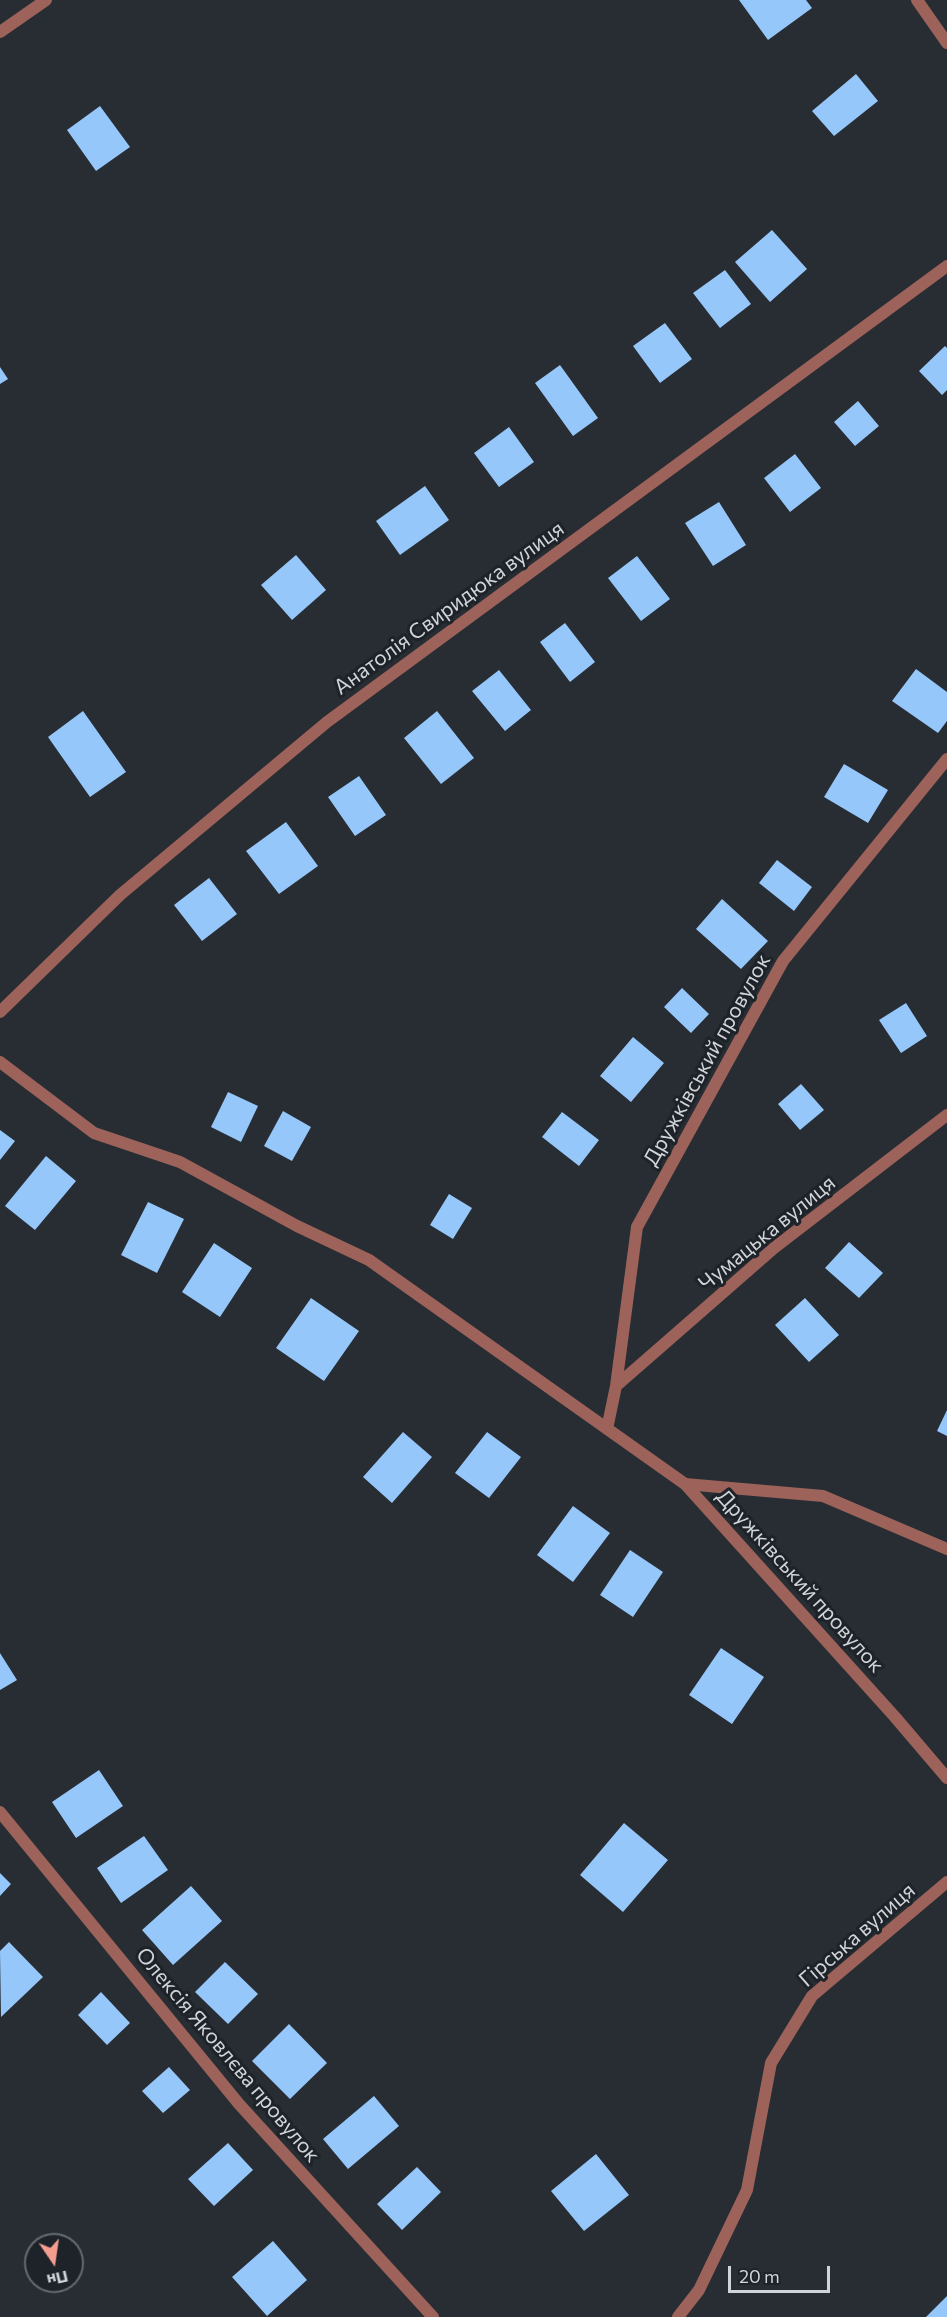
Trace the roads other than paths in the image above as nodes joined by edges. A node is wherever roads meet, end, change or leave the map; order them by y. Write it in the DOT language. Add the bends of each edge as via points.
graph roads {
  1 [pos="46,0"];
  2 [pos="917,0"];
  3 [pos="0,32"];
  4 [pos="947,43"];
  5 [pos="947,266"];
  6 [pos="947,759"];
  7 [pos="0,1012"];
  8 [pos="0,1062"];
  9 [pos="947,1115"];
  10 [pos="616,1386"];
  11 [pos="607,1429"];
  12 [pos="685,1484"];
  13 [pos="947,1549"];
  14 [pos="947,1778"];
  15 [pos="0,1812"];
  16 [pos="947,1882"];
  17 [pos="433,2317"];
  18 [pos="678,2317"];
  1 -- 3 [label="street"];
  2 -- 4 [label="street"];
  5 -- 7 [label="street, Анатолія Свиридюка вулиця" via="327,722 120,895"];
  6 -- 10 [label="street, Дружківський провулок" via="783,961 637,1227"];
  8 -- 11 [label="street, Дружківський провулок" via="94,1133 180,1162 369,1260"];
  9 -- 10 [label="street, Чумацька вулиця" via="774,1248"];
  10 -- 11 [label="street, Дружківський провулок"];
  11 -- 12 [label="street, Дружківський провулок"];
  12 -- 13 [label="street" via="823,1496"];
  12 -- 14 [label="street, Дружківський провулок"];
  15 -- 17 [label="street, Олексія Яковлєва провулок" via="239,2104"];
  16 -- 18 [label="street, Гірська вулиця" via="812,1996 771,2063 747,2190 699,2290"];
}
